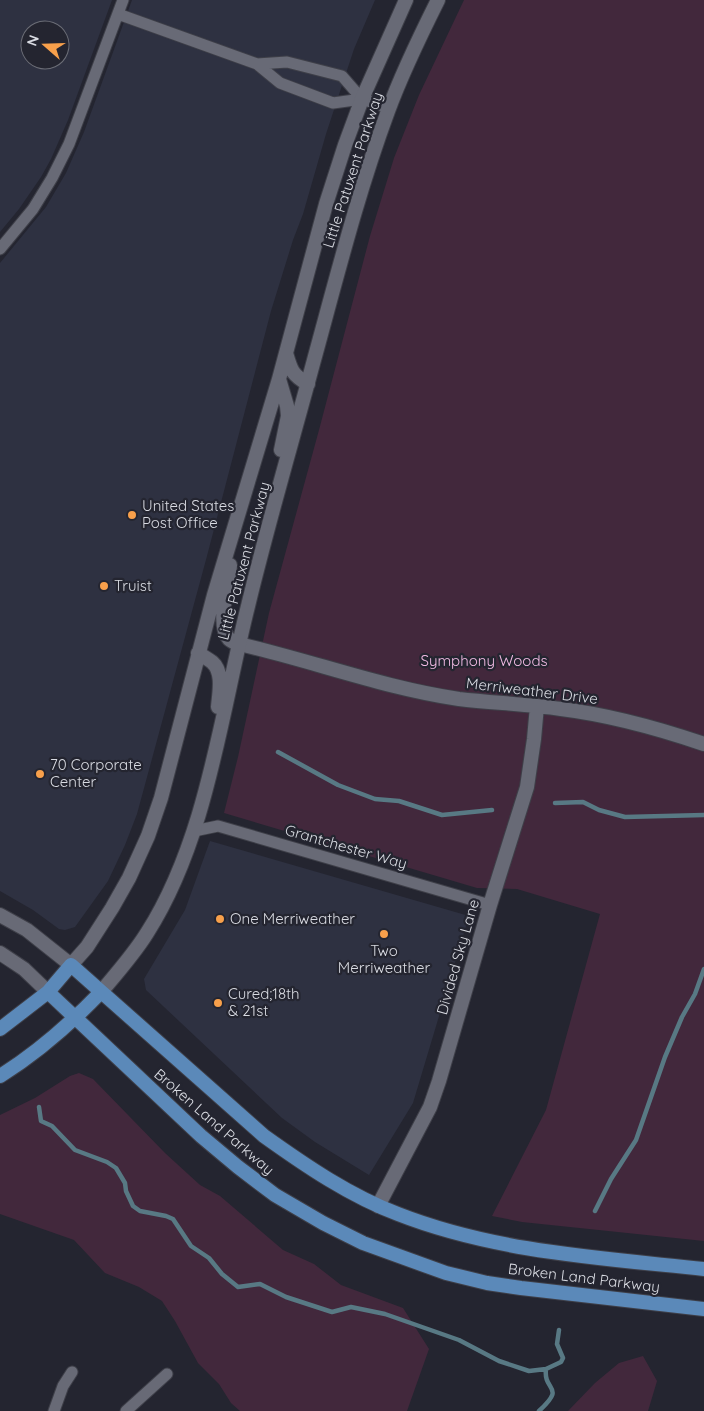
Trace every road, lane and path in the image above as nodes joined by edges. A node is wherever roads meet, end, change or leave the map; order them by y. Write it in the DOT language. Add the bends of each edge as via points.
graph roads {
  1 [pos="122,0"];
  2 [pos="406,0"];
  3 [pos="438,0"];
  4 [pos="118,14"];
  5 [pos="256,64"];
  6 [pos="362,99"];
  7 [pos="389,108"];
  8 [pos="0,249"];
  9 [pos="286,353"];
  10 [pos="279,379"];
  11 [pos="308,384"];
  12 [pos="234,532"];
  13 [pos="264,544"];
  14 [pos="239,644"];
  15 [pos="198,654"];
  16 [pos="537,706"];
  17 [pos="704,744"];
  18 [pos="214,753"];
  19 [pos="194,831"];
  20 [pos="490,904"];
  21 [pos="0,915"];
  22 [pos="0,953"];
  23 [pos="71,965"];
  24 [pos="48,992"];
  25 [pos="101,992"];
  26 [pos="76,1018"];
  27 [pos="0,1029"];
  28 [pos="0,1076"];
  29 [pos="378,1206"];
  30 [pos="704,1270"];
  31 [pos="704,1309"];
  32 [pos="72,1372"];
  33 [pos="166,1374"];
  34 [pos="54,1411"];
  35 [pos="126,1411"];
  1 -- 4 [label="street"];
  2 -- 6 [label="main road, Little Patuxent Parkway"];
  3 -- 7 [label="main road, Little Patuxent Parkway"];
  4 -- 5 [label="street"];
  4 -- 8 [label="street" via="69,144 52,178 33,209"];
  5 -- 6 [label="street" via="280,82 333,103"];
  5 -- 6 [label="street" via="287,62 342,76"];
  6 -- 7 [label="street"];
  6 -- 9 [label="main road, Little Patuxent Parkway" via="326,204"];
  7 -- 11 [label="main road, Little Patuxent Parkway" via="353,215"];
  9 -- 10 [label="main road, Little Patuxent Parkway"];
  9 -- 11 [label="main road" via="296,378"];
  10 -- 12 [label="main road, Little Patuxent Parkway"];
  10 -- 13 [label="main road" via="288,416"];
  11 -- 13 [label="main road, Little Patuxent Parkway"];
  12 -- 14 [label="main road" via="224,630 229,640"];
  12 -- 15 [label="main road, Little Patuxent Parkway"];
  13 -- 14 [label="main road, Little Patuxent Parkway"];
  14 -- 16 [label="main road, Merriweather Drive" via="388,684 459,698"];
  14 -- 18 [label="main road, Little Patuxent Parkway"];
  15 -- 18 [label="main road" via="214,663 220,682"];
  15 -- 23 [label="main road, Little Patuxent Parkway" via="148,836 112,908"];
  16 -- 17 [label="main road, Merriweather Drive" via="628,721"];
  16 -- 20 [label="main road, Divided Sky Lane" via="527,787"];
  18 -- 19 [label="main road, Little Patuxent Parkway"];
  19 -- 20 [label="street, Grantchester Way" via="218,826"];
  19 -- 25 [label="main road, Little Patuxent Parkway" via="167,897 146,934"];
  20 -- 29 [label="main road, Divided Sky Lane" via="430,1107"];
  21 -- 23 [label="main road, Broken Land Parkway" via="27,930"];
  22 -- 24 [label="main road, Broken Land Parkway" via="24,969"];
  23 -- 24 [label="main road, Little Patuxent Parkway"];
  23 -- 25 [label="main road, Broken Land Parkway"];
  24 -- 26 [label="main road, Broken Land Parkway"];
  24 -- 27 [label="main road, Little Patuxent Parkway"];
  25 -- 26 [label="main road, Little Patuxent Parkway"];
  25 -- 29 [label="main road, Broken Land Parkway" via="264,1136 298,1161"];
  26 -- 28 [label="main road, Little Patuxent Parkway"];
  26 -- 31 [label="main road, Broken Land Parkway" via="238,1167 275,1194 363,1243 422,1265 487,1283"];
  29 -- 30 [label="main road, Broken Land Parkway" via="426,1225 494,1243"];
  32 -- 34 [label="street" via="60,1391"];
  33 -- 35 [label="street"];
}
